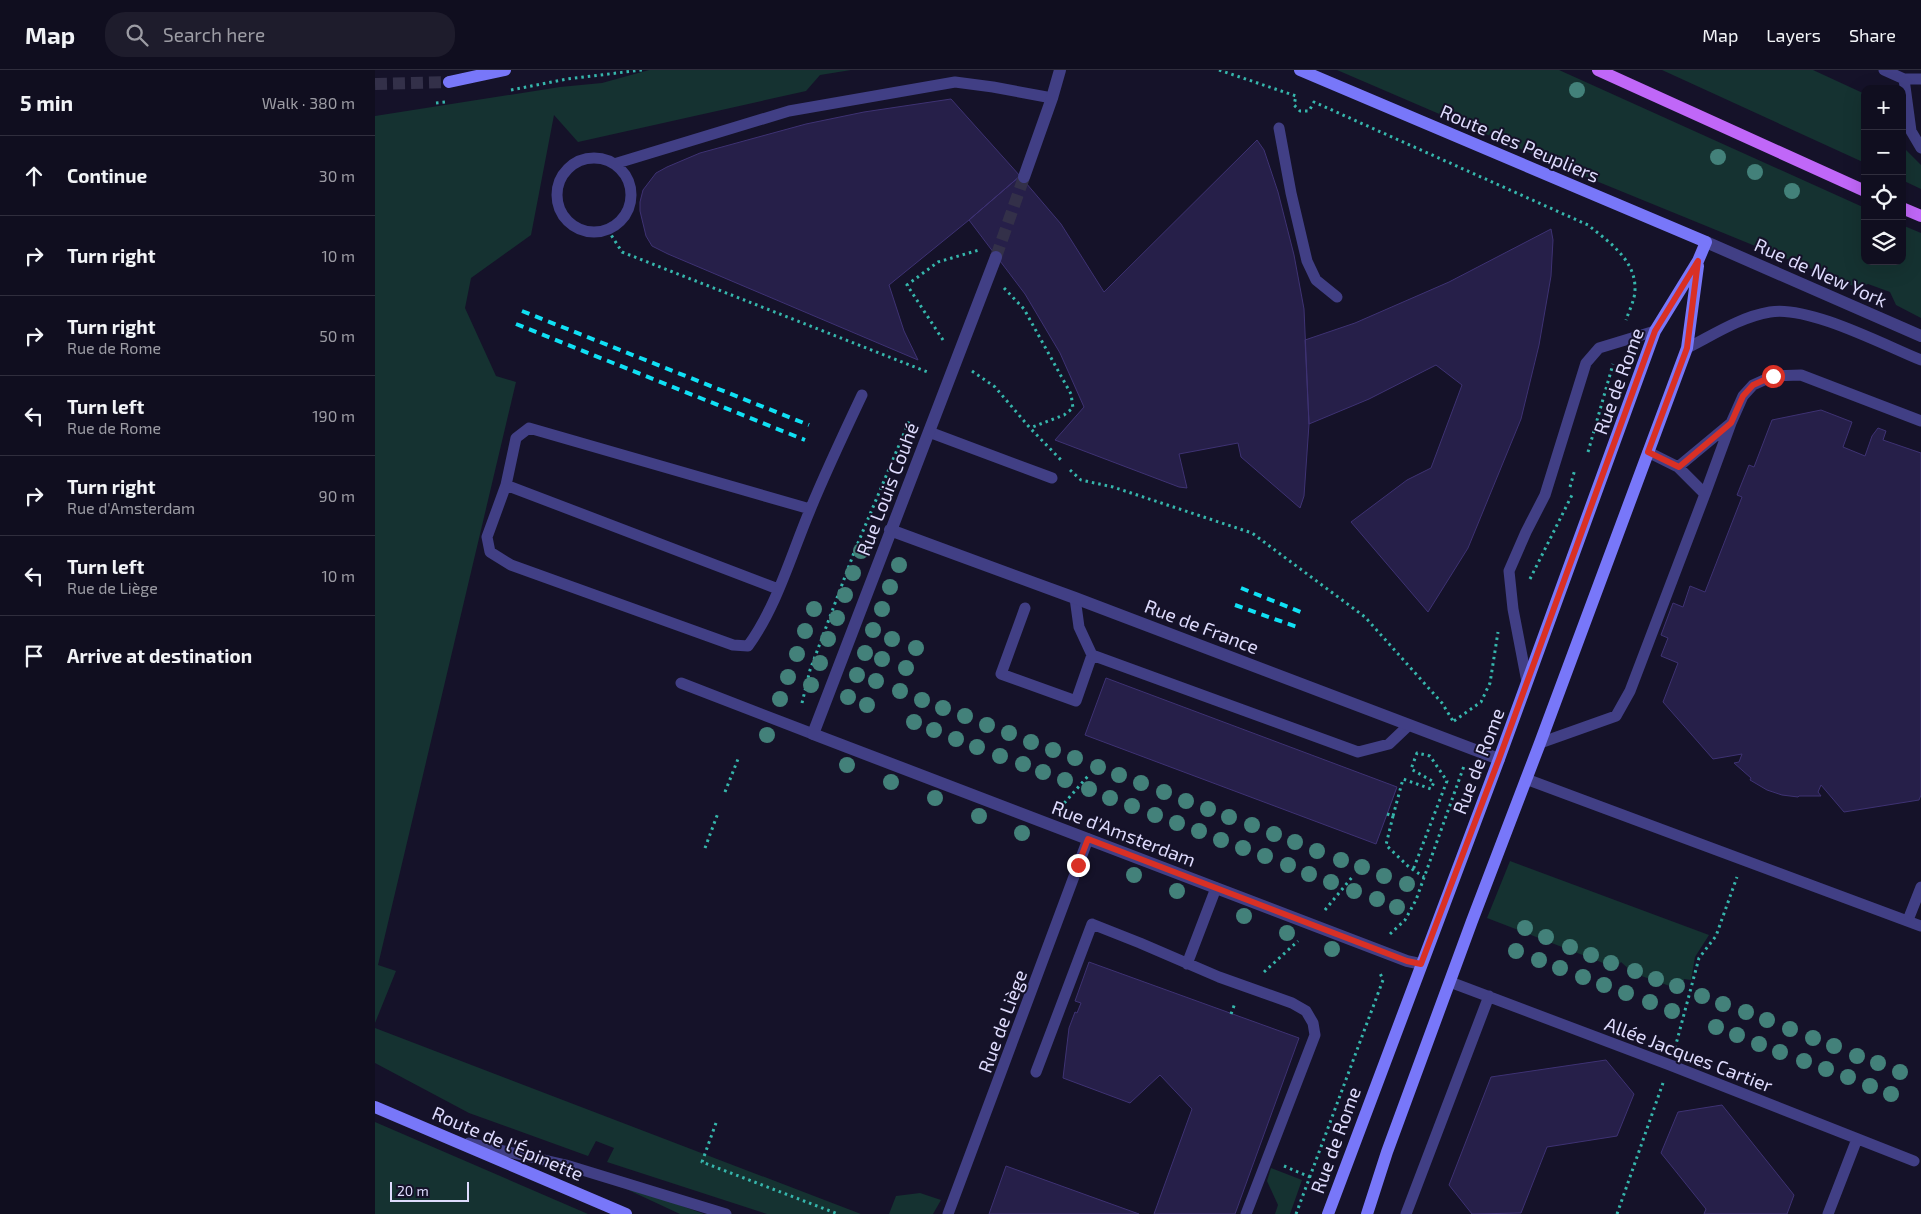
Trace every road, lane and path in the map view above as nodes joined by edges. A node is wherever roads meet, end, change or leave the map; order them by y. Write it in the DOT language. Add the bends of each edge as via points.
graph roads {
  1 [pos="505,70"];
  2 [pos="619,70"];
  3 [pos="641,70"];
  4 [pos="1060,70"];
  5 [pos="1219,70"];
  6 [pos="1300,70"];
  7 [pos="1598,70"];
  8 [pos="1884,70"];
  9 [pos="613,74"];
  10 [pos="1904,79"];
  11 [pos="1921,79"];
  12 [pos="449,82"];
  13 [pos="505,92"];
  14 [pos="1052,98"];
  15 [pos="453,100"];
  16 [pos="436,103"];
  17 [pos="1279,128"];
  18 [pos="1921,148"];
  19 [pos="614,164"];
  20 [pos="1024,178"];
  21 [pos="1861,189"];
  22 [pos="1906,210"];
  23 [pos="1921,216"];
  24 [pos="608,230"];
  25 [pos="1706,242"];
  26 [pos="979,250"];
  27 [pos="976,258"];
  28 [pos="1698,261"];
  29 [pos="994,263"];
  30 [pos="1337,297"];
  31 [pos="946,331"];
  32 [pos="1655,331"];
  33 [pos="1921,336"];
  34 [pos="943,340"];
  35 [pos="1619,341"];
  36 [pos="1687,348"];
  37 [pos="939,349"];
  38 [pos="1921,360"];
  39 [pos="933,365"];
  40 [pos="955,365"];
  41 [pos="930,373"];
  42 [pos="926,382"];
  43 [pos="861,395"];
  44 [pos="911,417"];
  45 [pos="1921,421"];
  46 [pos="1731,423"];
  47 [pos="1030,428"];
  48 [pos="929,432"];
  49 [pos="1648,452"];
  50 [pos="1587,455"];
  51 [pos="1062,461"];
  52 [pos="1068,467"];
  53 [pos="1679,467"];
  54 [pos="1052,478"];
  55 [pos="1577,483"];
  56 [pos="506,485"];
  57 [pos="1705,494"];
  58 [pos="810,509"];
  59 [pos="890,530"];
  60 [pos="778,589"];
  61 [pos="1075,598"];
  62 [pos="1025,608"];
  63 [pos="1513,609"];
  64 [pos="1092,655"];
  65 [pos="1527,682"];
  66 [pos="681,683"];
  67 [pos="801,706"];
  68 [pos="1454,722"];
  69 [pos="1409,725"];
  70 [pos="813,734"];
  71 [pos="1540,744"];
  72 [pos="1471,749"];
  73 [pos="738,759"];
  74 [pos="1499,759"];
  75 [pos="1464,765"];
  76 [pos="1526,779"];
  77 [pos="725,792"];
  78 [pos="718,813"];
  79 [pos="1387,814"];
  80 [pos="1393,816"];
  81 [pos="1088,839"];
  82 [pos="705,848"];
  83 [pos="1743,860"];
  84 [pos="1413,870"];
  85 [pos="1424,877"];
  86 [pos="1921,887"];
  87 [pos="1216,888"];
  88 [pos="1908,920"];
  89 [pos="1921,926"];
  90 [pos="1386,938"];
  91 [pos="1187,964"];
  92 [pos="1375,964"];
  93 [pos="1421,964"];
  94 [pos="1451,982"];
  95 [pos="1489,996"];
  96 [pos="1236,997"];
  97 [pos="1231,1014"];
  98 [pos="1670,1064"];
  99 [pos="1036,1072"];
  100 [pos="375,1107"];
  101 [pos="716,1123"];
  102 [pos="1857,1139"];
  103 [pos="458,1141"];
  104 [pos="1268,1155"];
  105 [pos="1914,1161"];
  106 [pos="1310,1177"];
  107 [pos="627,1214"];
  108 [pos="726,1214"];
  109 [pos="838,1214"];
  110 [pos="948,1214"];
  111 [pos="1246,1214"];
  112 [pos="1296,1214"];
  113 [pos="1328,1214"];
  114 [pos="1367,1214"];
  115 [pos="1406,1214"];
  116 [pos="1617,1214"];
  117 [pos="1828,1214"];
  1 -- 12 [label="main road"];
  2 -- 9 [label="path"];
  3 -- 9 [label="path"];
  4 -- 14 [label="street"];
  5 -- 35 [label="path" via="1296,96 1295,105 1299,111 1309,111 1315,102 1589,225 1631,266 1635,290"];
  6 -- 25 [label="main road, Route des Peupliers"];
  7 -- 21 [label="main road"];
  8 -- 10 [label="lane"];
  9 -- 13 [label="path"];
  10 -- 11 [label="lane"];
  10 -- 18 [label="lane" via="1911,131"];
  14 -- 19 [label="lane" via="955,82 789,111"];
  14 -- 20 [label="street"];
  15 -- 16 [label="path"];
  17 -- 30 [label="lane" via="1307,261 1316,280"];
  19 -- 24 [label="lane" via="629,181 631,198 626,215"];
  19 -- 24 [label="lane" via="592,158 580,161 563,176 557,198 566,219 575,227 585,231"];
  22 -- 23 [label="main road"];
  24 -- 41 [label="path" via="622,252"];
  25 -- 28 [label="main road"];
  25 -- 33 [label="street, Rue de New York"];
  26 -- 27 [label="path"];
  26 -- 29 [label="path"];
  26 -- 34 [label="path" via="938,262 907,285"];
  28 -- 32 [label="main road, Rue de Rome"];
  28 -- 36 [label="main road"];
  29 -- 40 [label="street, Rue Louis Couhé"];
  29 -- 47 [label="path" via="1001,286 1024,309 1071,394 1073,408 1064,415"];
  31 -- 34 [label="path"];
  32 -- 35 [label="lane"];
  32 -- 65 [label="main road, Rue de Rome"];
  34 -- 37 [label="path"];
  35 -- 50 [label="path"];
  35 -- 63 [label="lane" via="1599,348 1586,363 1545,495 1509,572"];
  36 -- 38 [label="lane" via="1745,319 1771,311 1799,312"];
  36 -- 49 [label="main road"];
  39 -- 41 [label="path"];
  40 -- 47 [label="path" via="974,371 995,387"];
  40 -- 48 [label="street, Rue Louis Couhé"];
  41 -- 42 [label="path"];
  43 -- 58 [label="lane"];
  44 -- 67 [label="path" via="809,670"];
  45 -- 46 [label="lane" via="1801,375 1773,376 1753,385 1743,396"];
  46 -- 53 [label="lane"];
  46 -- 57 [label="lane"];
  47 -- 51 [label="path"];
  48 -- 54 [label="lane"];
  48 -- 59 [label="street, Rue Louis Couhé"];
  49 -- 53 [label="lane"];
  49 -- 71 [label="main road"];
  52 -- 68 [label="path" via="1081,480 1113,487 1252,533 1365,617 1442,703"];
  53 -- 57 [label="lane"];
  55 -- 63 [label="path"];
  56 -- 58 [label="lane" via="516,438 529,428"];
  56 -- 60 [label="lane"];
  56 -- 60 [label="lane" via="487,537 491,552 511,564 733,645 747,646"];
  57 -- 71 [label="lane" via="1630,691 1616,716"];
  58 -- 60 [label="lane"];
  59 -- 61 [label="street, Rue de France"];
  59 -- 70 [label="street, Rue Louis Couhé"];
  61 -- 64 [label="lane" via="1079,628"];
  61 -- 69 [label="street, Rue de France"];
  62 -- 64 [label="lane" via="1001,674 1077,701"];
  63 -- 65 [label="lane"];
  63 -- 68 [label="path" via="1496,636 1490,683 1481,702"];
  64 -- 69 [label="lane" via="1357,752 1389,744"];
  65 -- 74 [label="main road, Rue de Rome"];
  66 -- 70 [label="lane"];
  68 -- 72 [label="path"];
  69 -- 72 [label="street, Rue de France"];
  70 -- 81 [label="street, Rue d'Amsterdam"];
  71 -- 76 [label="main road"];
  72 -- 74 [label="street, Rue de France"];
  73 -- 77 [label="path"];
  74 -- 93 [label="main road, Rue de Rome"];
  75 -- 85 [label="path"];
  76 -- 83 [label="lane"];
  76 -- 94 [label="main road"];
  78 -- 82 [label="path"];
  79 -- 80 [label="path"];
  80 -- 84 [label="path" via="1386,845"];
  80 -- 84 [label="path" via="1403,779 1431,789 1434,782 1411,769 1417,753 1430,756 1447,781"];
  81 -- 87 [label="street, Rue d'Amsterdam"];
  81 -- 110 [label="lane, Rue de Liège"];
  83 -- 88 [label="lane"];
  83 -- 98 [label="path" via="1715,936 1699,958"];
  84 -- 85 [label="path"];
  85 -- 90 [label="path" via="1405,920"];
  86 -- 88 [label="lane"];
  87 -- 91 [label="lane"];
  87 -- 93 [label="street, Rue d'Amsterdam"];
  88 -- 89 [label="lane"];
  91 -- 99 [label="lane" via="1092,924"];
  91 -- 104 [label="lane" via="1292,1003 1306,1011 1313,1024 1315,1035"];
  92 -- 106 [label="path" via="1383,980"];
  93 -- 113 [label="main road, Rue de Rome"];
  94 -- 95 [label="lane, Allée Jacques Cartier"];
  94 -- 114 [label="main road"];
  95 -- 98 [label="lane, Allée Jacques Cartier"];
  95 -- 115 [label="lane"];
  96 -- 97 [label="path"];
  98 -- 102 [label="lane, Allée Jacques Cartier"];
  98 -- 116 [label="path"];
  100 -- 103 [label="main road, Route de l'Épinette"];
  101 -- 109 [label="path" via="702,1162"];
  102 -- 105 [label="lane, Allée Jacques Cartier"];
  102 -- 117 [label="lane"];
  103 -- 107 [label="main road, Route de l'Épinette"];
  103 -- 108 [label="lane" via="565,1164"];
  104 -- 106 [label="path" via="1275,1163"];
  104 -- 111 [label="lane"];
  106 -- 112 [label="path"];
}
